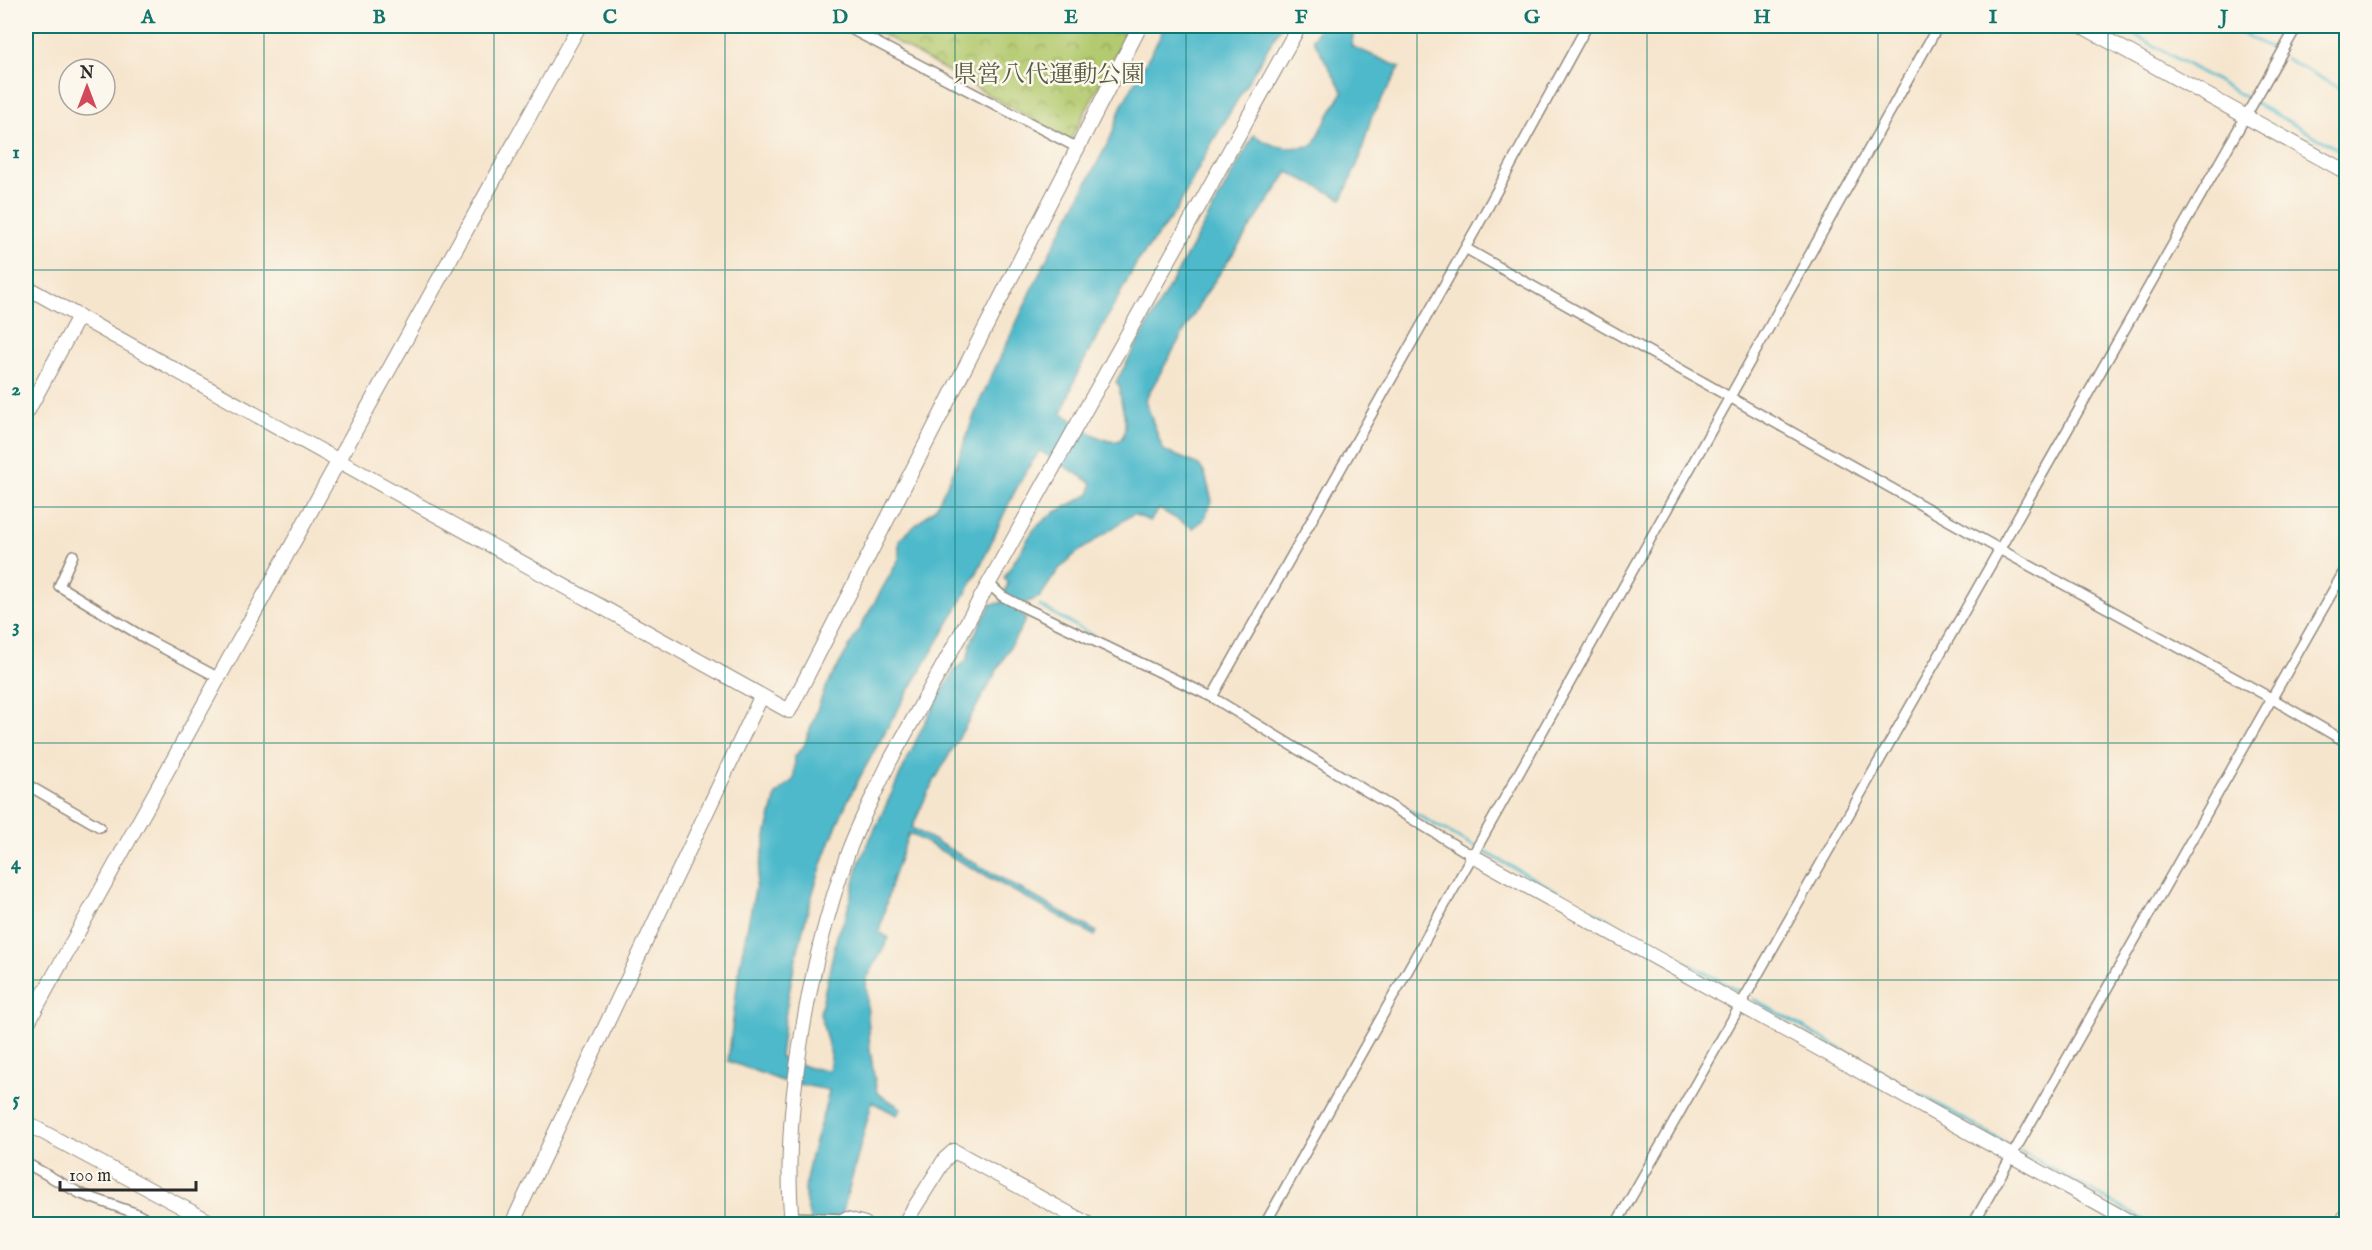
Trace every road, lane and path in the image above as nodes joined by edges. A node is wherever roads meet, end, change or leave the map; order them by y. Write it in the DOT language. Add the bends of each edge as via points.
graph roads {
  1 [pos="579,26"];
  2 [pos="845,26"];
  3 [pos="1140,26"];
  4 [pos="1299,26"];
  5 [pos="1587,26"];
  6 [pos="1938,26"];
  7 [pos="2082,26"];
  8 [pos="2297,26"];
  9 [pos="2247,116"];
  10 [pos="1076,147"];
  11 [pos="2346,172"];
  12 [pos="1465,248"];
  13 [pos="26,287"];
  14 [pos="79,316"];
  15 [pos="1733,398"];
  16 [pos="26,414"];
  17 [pos="339,462"];
  18 [pos="2001,550"];
  19 [pos="74,555"];
  20 [pos="2346,568"];
  21 [pos="988,583"];
  22 [pos="219,678"];
  23 [pos="761,697"];
  24 [pos="1212,697"];
  25 [pos="2271,698"];
  26 [pos="2346,742"];
  27 [pos="26,784"];
  28 [pos="100,826"];
  29 [pos="1474,850"];
  30 [pos="1741,1006"];
  31 [pos="26,1026"];
  32 [pos="26,1123"];
  33 [pos="26,1129"];
  34 [pos="2011,1155"];
  35 [pos="26,1163"];
  36 [pos="2346,1215"];
  37 [pos="847,1219"];
  38 [pos="796,1220"];
  39 [pos="156,1224"];
  40 [pos="196,1224"];
  41 [pos="214,1224"];
  42 [pos="512,1224"];
  43 [pos="865,1224"];
  44 [pos="904,1224"];
  45 [pos="1088,1224"];
  46 [pos="1264,1224"];
  47 [pos="1616,1224"];
  48 [pos="1973,1224"];
  49 [pos="2134,1224"];
  50 [pos="2342,1224"];
  1 -- 17 [label="street"];
  2 -- 10 [label="street"];
  3 -- 10 [label="street"];
  4 -- 21 [label="street"];
  5 -- 12 [label="street"];
  6 -- 15 [label="street"];
  7 -- 9 [label="street"];
  8 -- 9 [label="street"];
  9 -- 11 [label="street"];
  9 -- 18 [label="street"];
  10 -- 23 [label="street" via="789,711"];
  12 -- 15 [label="street"];
  12 -- 24 [label="street"];
  13 -- 14 [label="street"];
  14 -- 16 [label="street"];
  14 -- 17 [label="street"];
  15 -- 18 [label="street"];
  15 -- 29 [label="street"];
  17 -- 22 [label="street"];
  17 -- 23 [label="street"];
  18 -- 25 [label="street"];
  18 -- 30 [label="street"];
  19 -- 22 [label="street" via="59,585"];
  20 -- 25 [label="street"];
  21 -- 24 [label="street" via="1021,606"];
  21 -- 38 [label="street" via="890,761 845,859 813,972 798,1066 791,1134"];
  22 -- 31 [label="street"];
  23 -- 42 [label="street"];
  24 -- 29 [label="street"];
  25 -- 26 [label="street"];
  25 -- 34 [label="street"];
  27 -- 28 [label="street"];
  29 -- 30 [label="street"];
  29 -- 46 [label="street"];
  30 -- 34 [label="street"];
  30 -- 47 [label="street"];
  32 -- 41 [label="street"];
  33 -- 40 [label="street"];
  34 -- 48 [label="street"];
  34 -- 49 [label="street"];
  35 -- 39 [label="street" via="81,1194"];
  36 -- 50 [label="street"];
  37 -- 38 [label="street"];
  37 -- 43 [label="street"];
  44 -- 45 [label="street" via="954,1151"];
}
